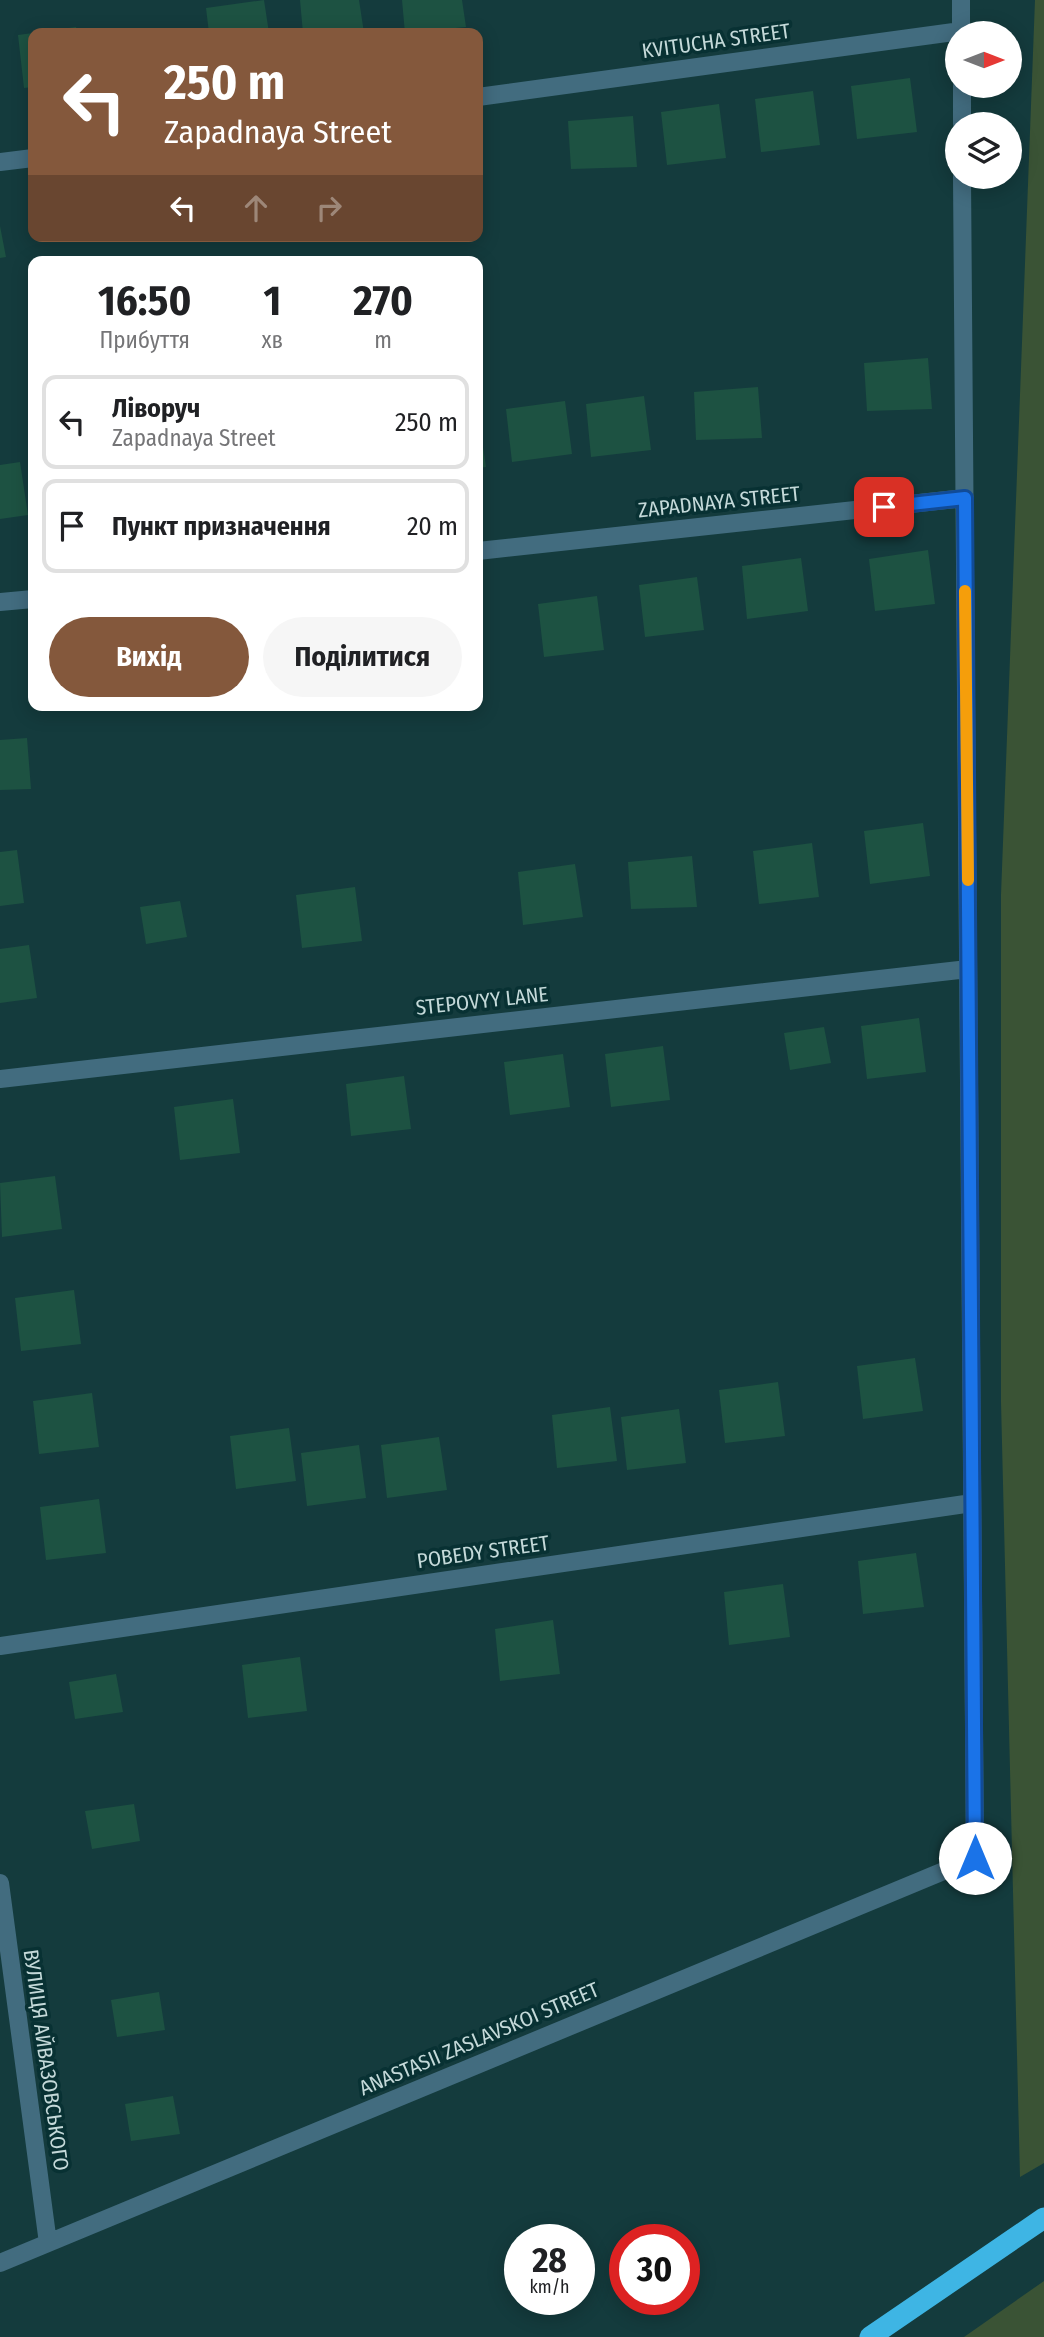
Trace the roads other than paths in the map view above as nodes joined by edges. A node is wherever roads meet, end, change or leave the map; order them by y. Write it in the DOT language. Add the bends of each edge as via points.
graph roads {
  1 [pos="961,0"];
  2 [pos="961,21"];
  3 [pos="945,34"];
  4 [pos="483,96"];
  5 [pos="28,159"];
  6 [pos="0,162"];
  7 [pos="962,189"];
  8 [pos="965,498"];
  9 [pos="483,550"];
  10 [pos="28,599"];
  11 [pos="0,602"];
  12 [pos="968,969"];
  13 [pos="0,1079"];
  14 [pos="972,1503"];
  15 [pos="0,1646"];
  16 [pos="0,1883"];
  17 [pos="1044,2218"];
  18 [pos="48,2243"];
  19 [pos="0,2263"];
  20 [pos="870,2337"];
  1 -- 2 [label="street"];
  3 -- 4 [label="street, KVІTUCHA STREET"];
  5 -- 6 [label="street"];
  7 -- 8 [label="street"];
  8 -- 9 [label="street, ZAPADNAYA STREET"];
  8 -- 12 [label="street"];
  10 -- 11 [label="street"];
  12 -- 13 [label="street, STEPOVYY LANE"];
  12 -- 14 [label="street"];
  14 -- 15 [label="street, POBEDY STREET"];
  14 -- 18 [label="street, ANASTASII ZASLAVSKOI STREET" via="975,1858"];
  16 -- 18 [label="street, ВУЛИЦЯ АЙВАЗОВСЬКОГО"];
  17 -- 20 [label="highway"];
  18 -- 19 [label="street, ANASTASII ZASLAVSKOI STREET"];
}
